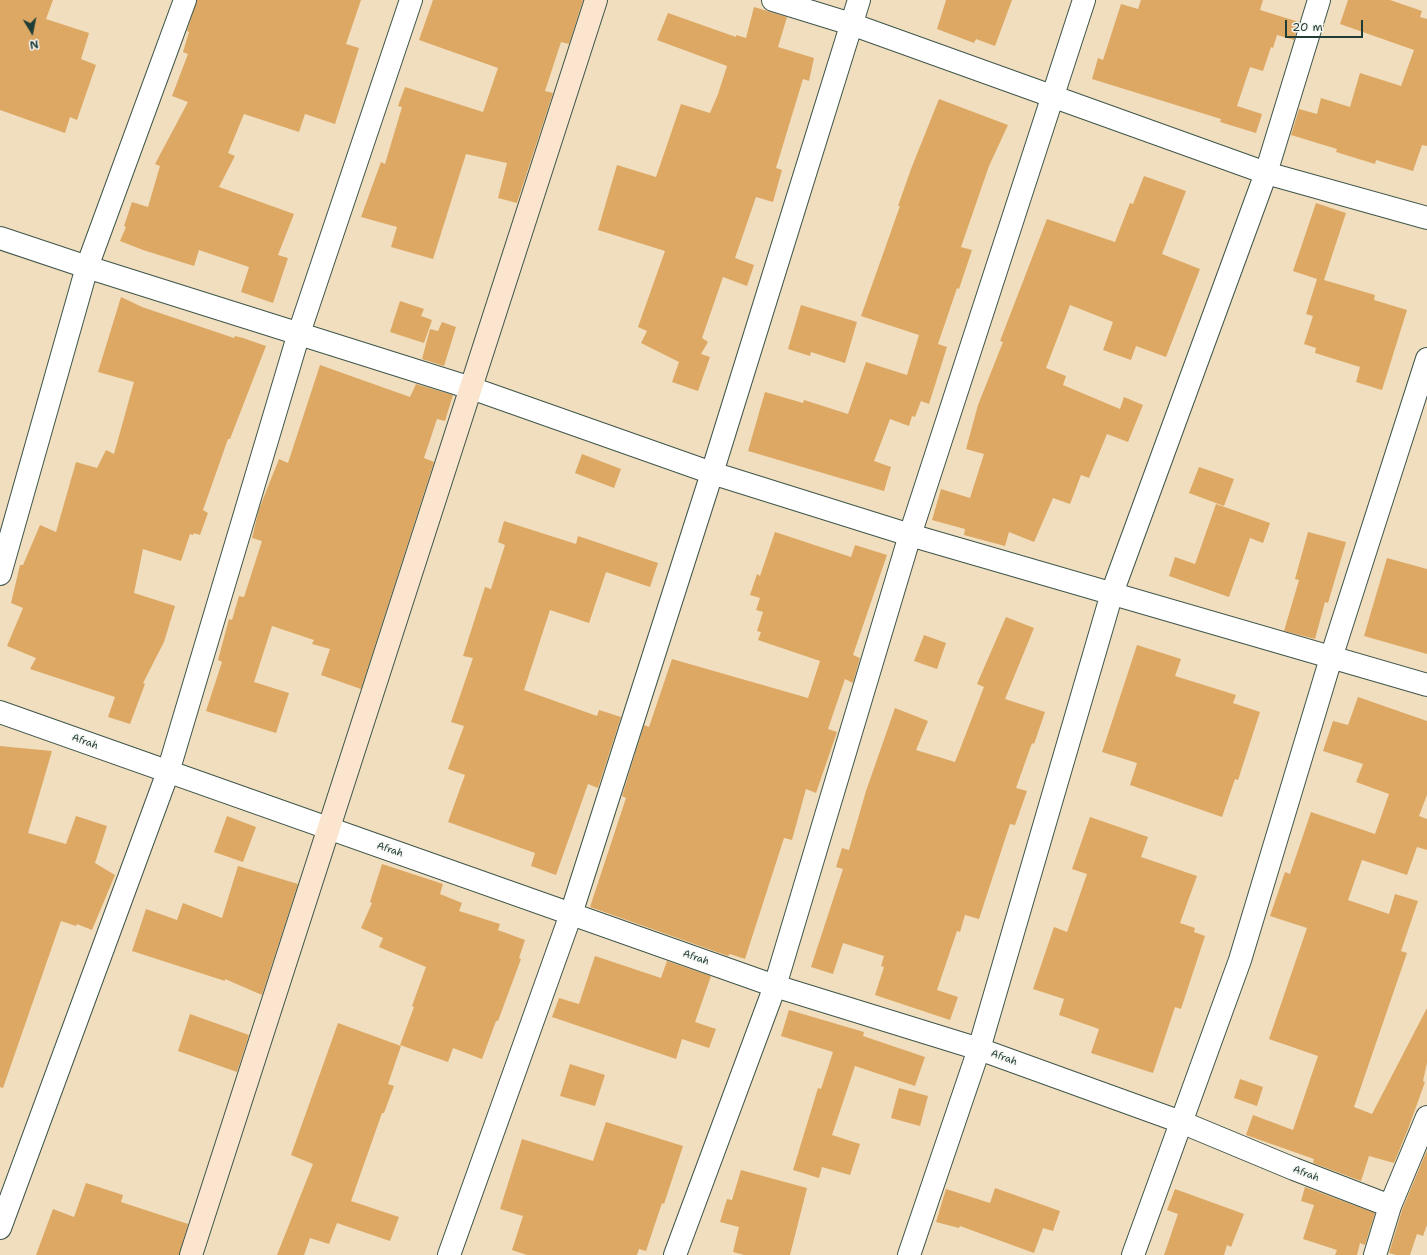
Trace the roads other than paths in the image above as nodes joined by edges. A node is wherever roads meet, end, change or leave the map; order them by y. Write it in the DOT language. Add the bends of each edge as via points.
graph roads {
  1 [pos="185,0"];
  2 [pos="411,0"];
  3 [pos="596,0"];
  4 [pos="773,0"];
  5 [pos="859,0"];
  6 [pos="1084,0"];
  7 [pos="1319,0"];
  8 [pos="851,24"];
  9 [pos="1053,96"];
  10 [pos="1266,173"];
  11 [pos="1427,218"];
  12 [pos="0,238"];
  13 [pos="87,267"];
  14 [pos="299,333"];
  15 [pos="1427,359"];
  16 [pos="471,388"];
  17 [pos="712,473"];
  18 [pos="910,535"];
  19 [pos="0,574"];
  20 [pos="1112,593"];
  21 [pos="1331,658"];
  22 [pos="1427,685"];
  23 [pos="0,712"];
  24 [pos="168,772"];
  25 [pos="329,828"];
  26 [pos="570,914"];
  27 [pos="775,986"];
  28 [pos="980,1049"];
  29 [pos="1181,1122"];
  30 [pos="1425,1128"];
  31 [pos="1390,1206"];
  32 [pos="0,1228"];
  33 [pos="191,1255"];
  34 [pos="449,1255"];
  35 [pos="675,1255"];
  36 [pos="909,1255"];
  37 [pos="1133,1255"];
  38 [pos="1375,1255"];
  1 -- 13 [label="street"];
  2 -- 14 [label="street"];
  3 -- 16 [label="street"];
  4 -- 8 [label="street"];
  5 -- 8 [label="street"];
  6 -- 9 [label="street"];
  7 -- 10 [label="street"];
  8 -- 9 [label="street"];
  8 -- 17 [label="street"];
  9 -- 10 [label="street"];
  9 -- 18 [label="street"];
  10 -- 11 [label="street"];
  10 -- 20 [label="street"];
  12 -- 13 [label="street"];
  13 -- 14 [label="street"];
  13 -- 19 [label="street"];
  14 -- 16 [label="street"];
  14 -- 24 [label="street"];
  15 -- 21 [label="street"];
  16 -- 17 [label="street"];
  16 -- 25 [label="street"];
  17 -- 18 [label="street"];
  17 -- 26 [label="street"];
  18 -- 20 [label="street"];
  18 -- 27 [label="street"];
  20 -- 21 [label="street"];
  20 -- 28 [label="street"];
  21 -- 22 [label="street"];
  21 -- 29 [label="street" via="1240,960"];
  23 -- 24 [label="street, Afrah"];
  24 -- 25 [label="street, Afrah"];
  24 -- 32 [label="street"];
  25 -- 26 [label="street, Afrah"];
  25 -- 33 [label="street"];
  26 -- 27 [label="street, Afrah"];
  26 -- 34 [label="street"];
  27 -- 28 [label="street, Afrah"];
  27 -- 35 [label="street"];
  28 -- 29 [label="street, Afrah"];
  28 -- 36 [label="street"];
  29 -- 31 [label="street, Afrah"];
  29 -- 37 [label="street"];
  30 -- 31 [label="street"];
  31 -- 38 [label="street"];
}
